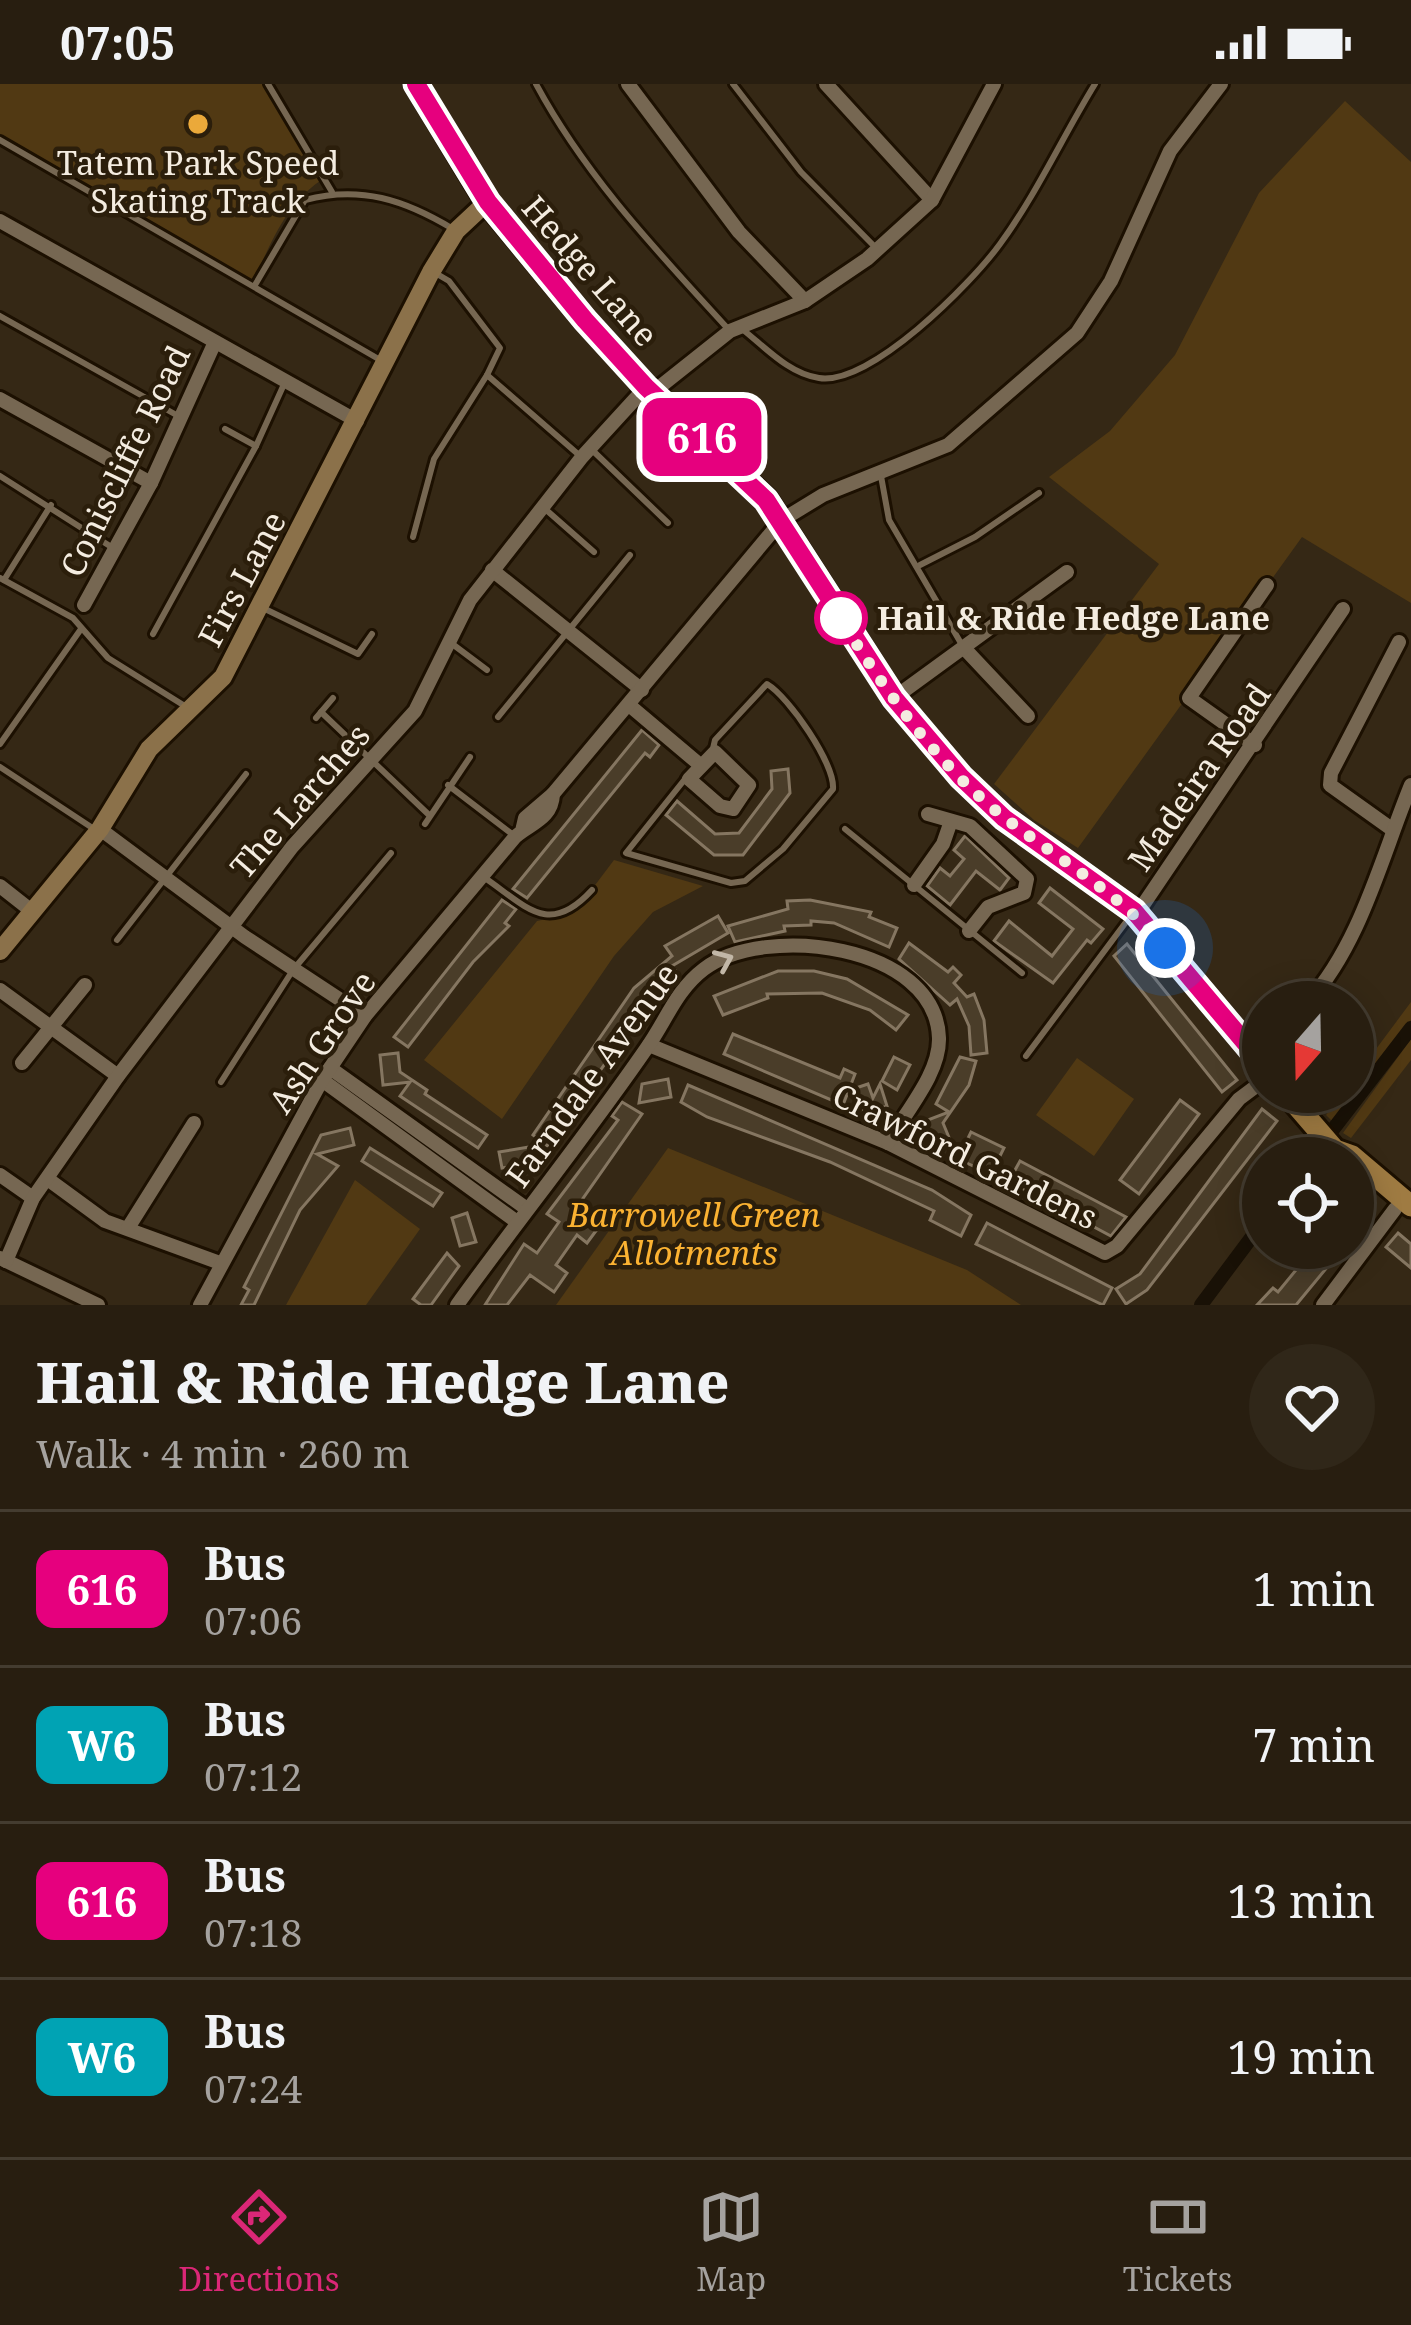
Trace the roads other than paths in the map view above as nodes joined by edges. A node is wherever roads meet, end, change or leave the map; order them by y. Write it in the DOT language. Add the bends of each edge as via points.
graph roads {
  1 [pos="268,84"];
  2 [pos="416,84"];
  3 [pos="536,84"];
  4 [pos="628,84"];
  5 [pos="733,84"];
  6 [pos="826,84"];
  7 [pos="994,84"];
  8 [pos="1094,84"];
  9 [pos="1216,86"];
  10 [pos="0,140"];
  11 [pos="332,192"];
  12 [pos="932,200"];
  13 [pos="488,202"];
  14 [pos="0,221"];
  15 [pos="456,231"];
  16 [pos="878,249"];
  17 [pos="431,272"];
  18 [pos="255,286"];
  19 [pos="805,301"];
  20 [pos="0,316"];
  21 [pos="735,329"];
  22 [pos="215,342"];
  23 [pos="386,363"];
  24 [pos="487,375"];
  25 [pos="285,380"];
  26 [pos="649,390"];
  27 [pos="1,401"];
  28 [pos="182,418"];
  29 [pos="357,421"];
  30 [pos="225,429"];
  31 [pos="256,446"];
  32 [pos="586,452"];
  33 [pos="0,476"];
  34 [pos="881,476"];
  35 [pos="151,483"];
  36 [pos="1039,493"];
  37 [pos="51,505"];
  38 [pos="544,508"];
  39 [pos="782,520"];
  40 [pos="668,524"];
  41 [pos="413,537"];
  42 [pos="117,550"];
  43 [pos="594,552"];
  44 [pos="630,555"];
  45 [pos="920,565"];
  46 [pos="492,571"];
  47 [pos="1067,572"];
  48 [pos="2,579"];
  49 [pos="1268,585"];
  50 [pos="84,604"];
  51 [pos="261,607"];
  52 [pos="1343,609"];
  53 [pos="82,629"];
  54 [pos="567,632"];
  55 [pos="153,634"];
  56 [pos="372,634"];
  57 [pos="449,641"];
  58 [pos="1399,642"];
  59 [pos="964,648"];
  60 [pos="487,670"];
  61 [pos="642,690"];
  62 [pos="333,698"];
  63 [pos="894,698"];
  64 [pos="629,705"];
  65 [pos="188,708"];
  66 [pos="1028,716"];
  67 [pos="498,717"];
  68 [pos="0,744"];
  69 [pos="1255,745"];
  70 [pos="712,753"];
  71 [pos="470,757"];
  72 [pos="369,762"];
  73 [pos="699,764"];
  74 [pos="0,766"];
  75 [pos="247,774"];
  76 [pos="689,779"];
  77 [pos="448,785"];
  78 [pos="1411,785"];
  79 [pos="428,814"];
  80 [pos="928,814"];
  81 [pos="1004,818"];
  82 [pos="951,821"];
  83 [pos="424,824"];
  84 [pos="845,829"];
  85 [pos="99,830"];
  86 [pos="1393,830"];
  87 [pos="519,834"];
  88 [pos="986,839"];
  89 [pos="391,853"];
  90 [pos="166,877"];
  91 [pos="483,877"];
  92 [pos="914,885"];
  93 [pos="0,886"];
  94 [pos="592,890"];
  95 [pos="33,912"];
  96 [pos="1135,913"];
  97 [pos="229,926"];
  98 [pos="970,931"];
  99 [pos="118,940"];
  100 [pos="0,951"];
  101 [pos="293,970"];
  102 [pos="1022,973"];
  103 [pos="1326,981"];
  104 [pos="85,985"];
  105 [pos="0,990"];
  106 [pos="365,1016"];
  107 [pos="49,1029"];
  108 [pos="1242,1032"];
  109 [pos="649,1045"];
  110 [pos="1026,1055"];
  111 [pos="22,1063"];
  112 [pos="326,1074"];
  113 [pos="118,1076"];
  114 [pos="221,1082"];
  115 [pos="1242,1097"];
  116 [pos="1302,1113"];
  117 [pos="194,1123"];
  118 [pos="1322,1137"];
  119 [pos="888,1143"];
  120 [pos="0,1175"];
  121 [pos="1374,1176"];
  122 [pos="49,1180"];
  123 [pos="1374,1187"];
  124 [pos="33,1198"];
  125 [pos="1407,1207"];
  126 [pos="522,1215"];
  127 [pos="128,1228"];
  128 [pos="3,1260"];
  129 [pos="220,1263"];
  130 [pos="98,1305"];
  131 [pos="200,1305"];
  132 [pos="457,1305"];
  133 [pos="1323,1305"];
  1 -- 11 [label="lane"];
  2 -- 13 [label="main road, Hedge Lane"];
  3 -- 21 [label="lane" via="563,135 633,225"];
  4 -- 19 [label="street" via="739,232"];
  5 -- 16 [label="lane" via="801,172"];
  6 -- 12 [label="street"];
  7 -- 12 [label="street, The Larches"];
  8 -- 21 [label="lane" via="1003,241 879,359 844,379 817,378"];
  9 -- 34 [label="street" via="1170,151 1111,281 1077,333 948,445"];
  10 -- 18 [label="lane"];
  11 -- 15 [label="lane" via="412,203"];
  11 -- 18 [label="lane" via="304,200"];
  12 -- 16 [label="street, The Larches"];
  13 -- 15 [label="street, Firs Lane"];
  13 -- 26 [label="main road, Hedge Lane"];
  14 -- 22 [label="street"];
  15 -- 17 [label="street, Firs Lane"];
  16 -- 19 [label="street, The Larches"];
  17 -- 23 [label="street, Firs Lane"];
  17 -- 24 [label="lane" via="449,281 500,348"];
  18 -- 23 [label="lane"];
  19 -- 21 [label="street, The Larches"];
  20 -- 28 [label="lane"];
  21 -- 26 [label="street, The Larches"];
  22 -- 25 [label="street"];
  22 -- 28 [label="street, Coniscliffe Road"];
  23 -- 29 [label="street, Firs Lane"];
  24 -- 32 [label="lane"];
  24 -- 41 [label="lane" via="434,459"];
  25 -- 29 [label="street"];
  25 -- 31 [label="lane"];
  26 -- 32 [label="street, The Larches"];
  26 -- 39 [label="main road, Hedge Lane"];
  27 -- 35 [label="street"];
  28 -- 35 [label="street, Coniscliffe Road"];
  29 -- 51 [label="street, Firs Lane"];
  30 -- 31 [label="lane"];
  31 -- 55 [label="lane"];
  32 -- 38 [label="street, The Larches"];
  32 -- 40 [label="lane"];
  33 -- 37 [label="lane"];
  34 -- 39 [label="street" via="823,495"];
  34 -- 45 [label="lane" via="889,520"];
  35 -- 42 [label="street, Coniscliffe Road"];
  36 -- 45 [label="lane"];
  37 -- 42 [label="lane"];
  37 -- 48 [label="lane"];
  38 -- 43 [label="lane"];
  38 -- 46 [label="street, The Larches"];
  39 -- 61 [label="street, Ash Grove"];
  39 -- 63 [label="main road, Hedge Lane"];
  42 -- 50 [label="street, Coniscliffe Road"];
  44 -- 54 [label="lane"];
  45 -- 59 [label="lane"];
  46 -- 54 [label="street"];
  46 -- 57 [label="street, The Larches"];
  47 -- 59 [label="street"];
  48 -- 53 [label="lane"];
  49 -- 69 [label="street" via="1189,698"];
  51 -- 56 [label="lane" via="358,654"];
  51 -- 65 [label="street, Firs Lane" via="223,677"];
  52 -- 69 [label="street, Madeira Road"];
  53 -- 65 [label="lane" via="108,658"];
  53 -- 68 [label="lane"];
  54 -- 61 [label="street"];
  54 -- 67 [label="lane"];
  57 -- 60 [label="lane"];
  57 -- 72 [label="street, The Larches" via="416,711"];
  58 -- 86 [label="street" via="1330,785"];
  59 -- 63 [label="street"];
  59 -- 66 [label="street"];
  61 -- 64 [label="street, Ash Grove"];
  62 -- 72 [label="lane" via="318,715"];
  63 -- 81 [label="main road, Hedge Lane"];
  64 -- 73 [label="street"];
  64 -- 87 [label="street, Ash Grove"];
  65 -- 85 [label="street, Firs Lane" via="149,749"];
  69 -- 96 [label="street, Madeira Road"];
  70 -- 73 [label="street"];
  70 -- 76 [label="street" via="748,785 733,809"];
  70 -- 76 [label="lane" via="767,684 826,760 833,789 758,875 731,883 626,854 681,779"];
  71 -- 77 [label="lane"];
  72 -- 79 [label="lane"];
  72 -- 97 [label="street, The Larches"];
  73 -- 76 [label="street"];
  74 -- 85 [label="lane"];
  75 -- 90 [label="lane"];
  77 -- 79 [label="lane"];
  77 -- 87 [label="lane"];
  78 -- 86 [label="street"];
  79 -- 83 [label="lane"];
  80 -- 82 [label="street"];
  81 -- 88 [label="street"];
  81 -- 96 [label="main road, Hedge Lane"];
  82 -- 88 [label="street"];
  82 -- 92 [label="street"];
  84 -- 92 [label="lane"];
  85 -- 90 [label="street"];
  85 -- 95 [label="street, Firs Lane"];
  86 -- 103 [label="street"];
  87 -- 91 [label="street, Ash Grove"];
  88 -- 98 [label="street" via="1027,879 1024,892 988,907"];
  89 -- 101 [label="lane"];
  90 -- 97 [label="street"];
  90 -- 99 [label="lane"];
  91 -- 94 [label="lane" via="546,916 566,914"];
  91 -- 106 [label="street, Ash Grove"];
  92 -- 98 [label="lane"];
  93 -- 95 [label="street"];
  95 -- 100 [label="street, Firs Lane"];
  96 -- 108 [label="main road, Hedge Lane"];
  96 -- 110 [label="lane"];
  97 -- 101 [label="street"];
  97 -- 113 [label="street, The Larches"];
  98 -- 102 [label="lane"];
  101 -- 106 [label="street"];
  101 -- 114 [label="lane"];
  104 -- 107 [label="street"];
  105 -- 107 [label="street"];
  106 -- 112 [label="street, Ash Grove"];
  107 -- 111 [label="street"];
  107 -- 113 [label="street"];
  109 -- 119 [label="street, Crawford Gardens"];
  109 -- 119 [label="street, Farndale Avenue, one-way" via="685,985 709,964 800,946 866,956 917,992 939,1036 936,1064"];
  109 -- 126 [label="street, Farndale Avenue"];
  112 -- 126 [label="street"];
  112 -- 129 [label="street, Ash Grove"];
  113 -- 122 [label="street, The Larches"];
  115 -- 119 [label="street, Crawford Gardens" via="1105,1253"];
  116 -- 118 [label="main road"];
  117 -- 127 [label="street"];
  120 -- 124 [label="street"];
  121 -- 125 [label="main road"];
  122 -- 124 [label="street, The Larches"];
  122 -- 127 [label="street"];
  123 -- 125 [label="main road"];
  124 -- 128 [label="street, The Larches"];
  125 -- 133 [label="street"];
  126 -- 132 [label="street, Farndale Avenue"];
  127 -- 129 [label="street"];
  128 -- 130 [label="street"];
  129 -- 131 [label="street, Ash Grove"];
}
